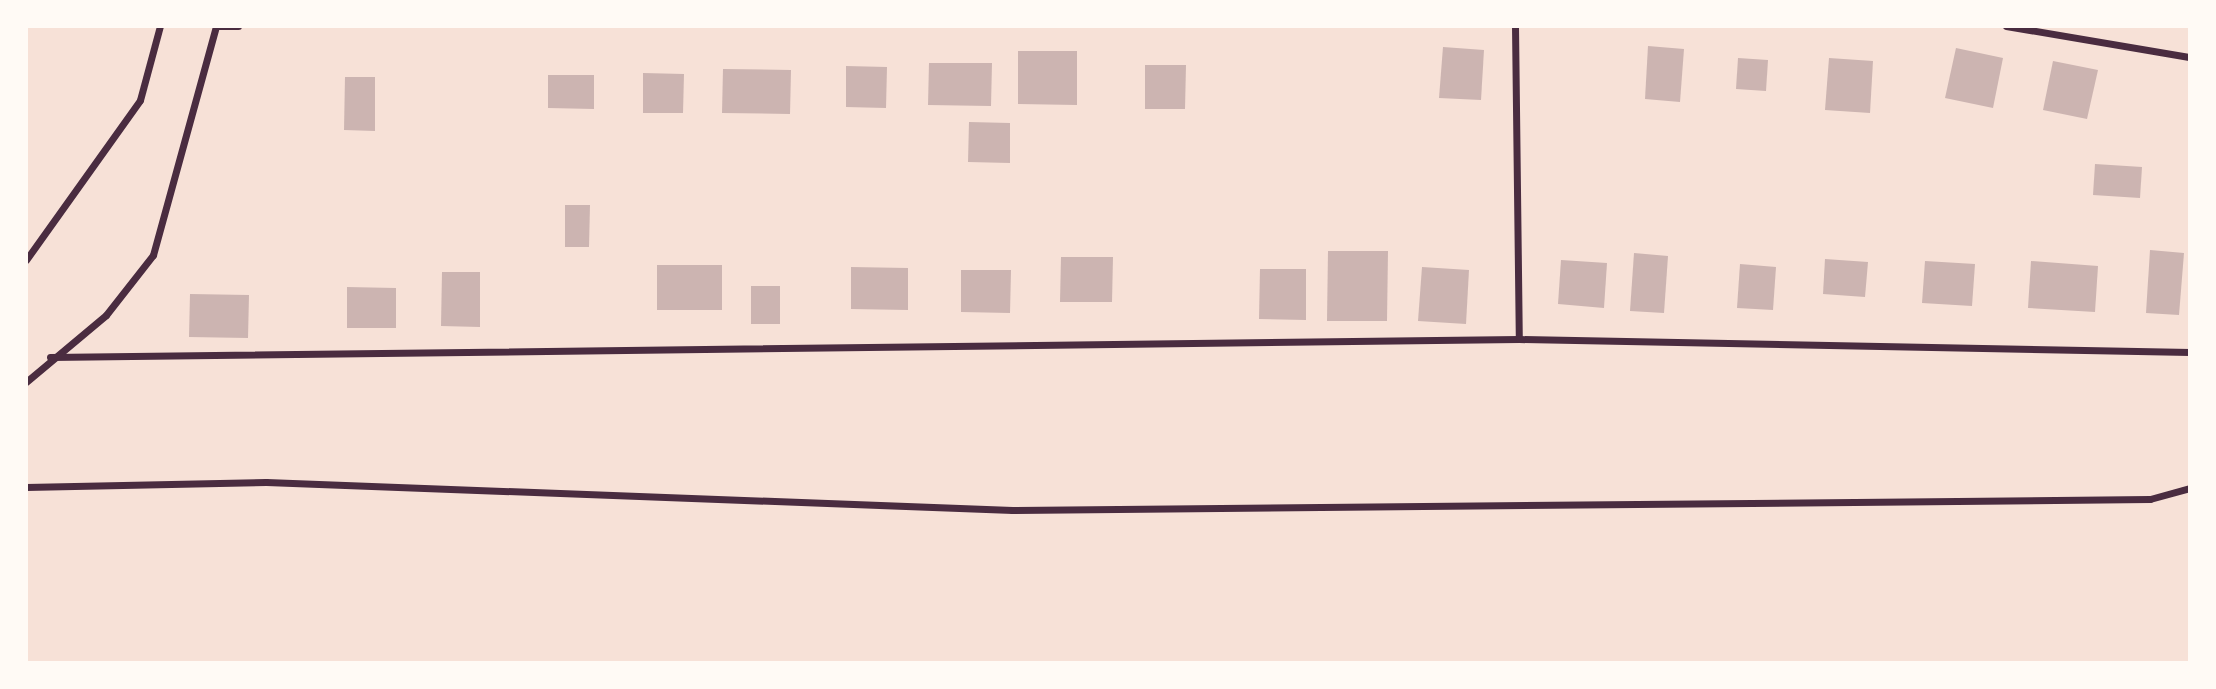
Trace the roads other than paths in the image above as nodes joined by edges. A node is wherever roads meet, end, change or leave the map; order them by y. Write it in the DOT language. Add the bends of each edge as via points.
graph roads {
  1 [pos="160,26"];
  2 [pos="239,26"];
  3 [pos="1515,26"];
  4 [pos="2006,26"];
  5 [pos="2190,57"];
  6 [pos="26,260"];
  7 [pos="1519,339"];
  8 [pos="2190,352"];
  9 [pos="50,358"];
  10 [pos="26,382"];
  11 [pos="26,487"];
  12 [pos="2190,488"];
  1 -- 6 [label="street" via="140,100"];
  2 -- 9 [label="street" via="216,26 153,255 106,315"];
  3 -- 7 [label="street"];
  4 -- 5 [label="street"];
  7 -- 8 [label="street"];
  7 -- 9 [label="street"];
  9 -- 10 [label="street"];
  11 -- 12 [label="street" via="266,482 1012,510 2150,499"];
}
